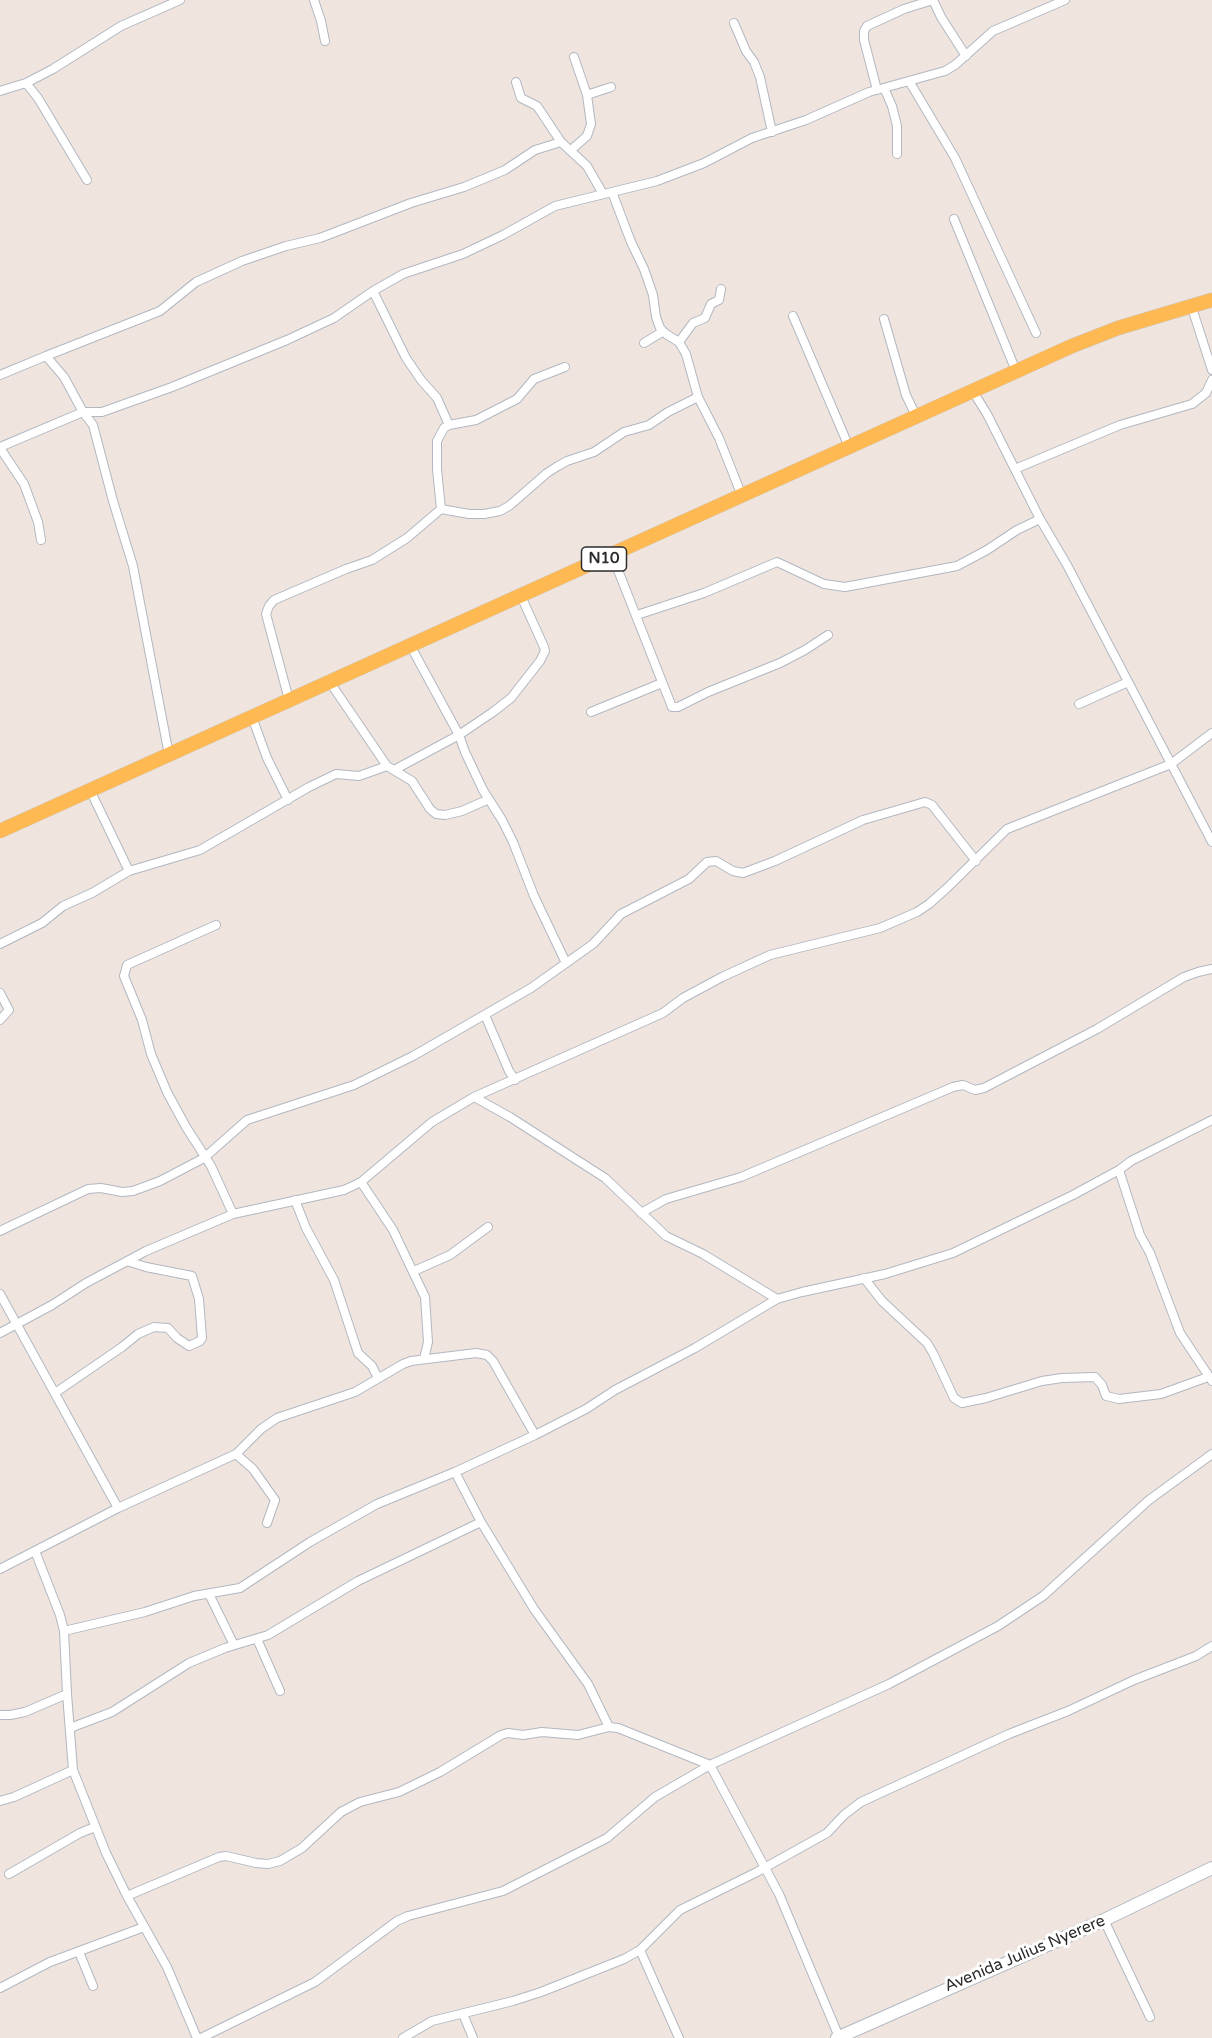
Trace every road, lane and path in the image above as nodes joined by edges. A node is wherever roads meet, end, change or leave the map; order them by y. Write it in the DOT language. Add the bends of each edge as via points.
graph roads {
  1 [pos="180,0"];
  2 [pos="314,0"];
  3 [pos="933,0"];
  4 [pos="1065,0"];
  5 [pos="734,23"];
  6 [pos="324,41"];
  7 [pos="966,56"];
  8 [pos="574,57"];
  9 [pos="909,81"];
  10 [pos="516,82"];
  11 [pos="26,83"];
  12 [pos="611,87"];
  13 [pos="880,89"];
  14 [pos="0,91"];
  15 [pos="587,95"];
  16 [pos="772,132"];
  17 [pos="561,142"];
  18 [pos="571,150"];
  19 [pos="897,154"];
  20 [pos="87,180"];
  21 [pos="608,193"];
  22 [pos="954,219"];
  23 [pos="721,289"];
  24 [pos="374,291"];
  25 [pos="1212,300"];
  26 [pos="1191,305"];
  27 [pos="793,316"];
  28 [pos="884,319"];
  29 [pos="662,332"];
  30 [pos="1036,333"];
  31 [pos="679,342"];
  32 [pos="644,343"];
  33 [pos="46,356"];
  34 [pos="565,367"];
  35 [pos="1212,370"];
  36 [pos="1016,371"];
  37 [pos="0,375"];
  38 [pos="1212,380"];
  39 [pos="972,390"];
  40 [pos="698,397"];
  41 [pos="83,412"];
  42 [pos="916,416"];
  43 [pos="449,425"];
  44 [pos="0,447"];
  45 [pos="849,447"];
  46 [pos="1016,469"];
  47 [pos="742,496"];
  48 [pos="441,509"];
  49 [pos="1040,519"];
  50 [pos="40,540"];
  51 [pos="612,555"];
  52 [pos="520,596"];
  53 [pos="637,615"];
  54 [pos="828,635"];
  55 [pos="410,645"];
  56 [pos="329,681"];
  57 [pos="1128,682"];
  58 [pos="662,683"];
  59 [pos="289,700"];
  60 [pos="1079,704"];
  61 [pos="591,712"];
  62 [pos="252,717"];
  63 [pos="1212,733"];
  64 [pos="459,735"];
  65 [pos="169,755"];
  66 [pos="1171,764"];
  67 [pos="391,768"];
  68 [pos="90,790"];
  69 [pos="489,799"];
  70 [pos="288,800"];
  71 [pos="0,831"];
  72 [pos="1212,842"];
  73 [pos="976,861"];
  74 [pos="129,871"];
  75 [pos="216,925"];
  76 [pos="0,944"];
  77 [pos="566,963"];
  78 [pos="1212,969"];
  79 [pos="0,993"];
  80 [pos="485,1015"];
  81 [pos="0,1020"];
  82 [pos="515,1080"];
  83 [pos="474,1097"];
  84 [pos="1212,1120"];
  85 [pos="204,1158"];
  86 [pos="1119,1170"];
  87 [pos="361,1182"];
  88 [pos="295,1200"];
  89 [pos="640,1213"];
  90 [pos="233,1214"];
  91 [pos="488,1227"];
  92 [pos="0,1231"];
  93 [pos="128,1261"];
  94 [pos="414,1271"];
  95 [pos="864,1278"];
  96 [pos="0,1294"];
  97 [pos="777,1299"];
  98 [pos="17,1325"];
  99 [pos="0,1333"];
  100 [pos="424,1359"];
  101 [pos="378,1378"];
  102 [pos="1210,1379"];
  103 [pos="55,1393"];
  104 [pos="535,1435"];
  105 [pos="236,1454"];
  106 [pos="1212,1454"];
  107 [pos="455,1472"];
  108 [pos="118,1508"];
  109 [pos="481,1522"];
  110 [pos="267,1524"];
  111 [pos="35,1551"];
  112 [pos="0,1569"];
  113 [pos="209,1594"];
  114 [pos="64,1631"];
  115 [pos="257,1639"];
  116 [pos="234,1645"];
  117 [pos="1212,1646"];
  118 [pos="280,1691"];
  119 [pos="67,1694"];
  120 [pos="0,1714"];
  121 [pos="609,1726"];
  122 [pos="70,1728"];
  123 [pos="710,1765"];
  124 [pos="73,1770"];
  125 [pos="0,1801"];
  126 [pos="95,1827"];
  127 [pos="766,1868"];
  128 [pos="1212,1868"];
  129 [pos="9,1875"];
  130 [pos="128,1896"];
  131 [pos="1104,1920"];
  132 [pos="144,1927"];
  133 [pos="640,1950"];
  134 [pos="79,1952"];
  135 [pos="93,1986"];
  136 [pos="0,1988"];
  137 [pos="463,2014"];
  138 [pos="1150,2017"];
  139 [pos="199,2038"];
  140 [pos="403,2038"];
  141 [pos="473,2038"];
  142 [pos="679,2038"];
  143 [pos="838,2038"];
  1 -- 11 [label="street" via="122,26"];
  2 -- 6 [label="street"];
  3 -- 7 [label="street"];
  3 -- 13 [label="street" via="867,26 864,39"];
  4 -- 7 [label="street" via="993,31"];
  5 -- 16 [label="street" via="754,62"];
  7 -- 9 [label="street" via="945,71"];
  8 -- 15 [label="street"];
  9 -- 13 [label="street"];
  9 -- 30 [label="street" via="955,158"];
  10 -- 17 [label="street" via="521,98 537,106"];
  11 -- 14 [label="street"];
  11 -- 20 [label="street"];
  12 -- 15 [label="street"];
  13 -- 16 [label="street"];
  13 -- 19 [label="street" via="892,106"];
  15 -- 18 [label="street" via="590,131"];
  16 -- 21 [label="street" via="752,138 704,164 645,185"];
  17 -- 18 [label="street"];
  17 -- 33 [label="street" via="536,150 506,170 464,187 242,261 196,282 160,311"];
  18 -- 21 [label="street"];
  21 -- 24 [label="street" via="555,206 503,236 404,274"];
  21 -- 29 [label="street" via="644,269"];
  22 -- 36 [label="street"];
  23 -- 31 [label="street" via="719,300 711,304 705,318 693,323"];
  24 -- 41 [label="street" via="334,318 287,340 140,399 102,412"];
  24 -- 43 [label="street" via="406,358 437,398"];
  25 -- 26 [label="main road, N10"];
  26 -- 35 [label="street"];
  26 -- 36 [label="main road, N10" via="1118,328"];
  27 -- 45 [label="street"];
  28 -- 42 [label="street"];
  29 -- 31 [label="street"];
  29 -- 32 [label="street"];
  31 -- 40 [label="street"];
  33 -- 37 [label="street"];
  33 -- 41 [label="street" via="64,377"];
  34 -- 43 [label="street" via="534,379 517,399 476,420"];
  36 -- 39 [label="main road, N10"];
  38 -- 46 [label="street" via="1206,393 1192,404 1120,425"];
  39 -- 42 [label="main road, N10"];
  39 -- 46 [label="street"];
  40 -- 47 [label="street"];
  40 -- 48 [label="street" via="649,424 624,432 594,452 558,466 500,510 469,514"];
  41 -- 44 [label="street"];
  41 -- 65 [label="street" via="93,425 100,446 133,566"];
  42 -- 45 [label="main road, N10"];
  43 -- 48 [label="street" via="441,433 436,454"];
  44 -- 50 [label="street" via="24,484 38,522"];
  45 -- 47 [label="main road, N10"];
  46 -- 49 [label="street"];
  47 -- 51 [label="main road, N10"];
  48 -- 59 [label="street" via="408,538 372,560 288,593 268,606 270,637"];
  49 -- 53 [label="street" via="957,566 846,587 824,584 777,562 704,593"];
  49 -- 57 [label="street"];
  51 -- 52 [label="main road, N10"];
  51 -- 53 [label="street"];
  52 -- 55 [label="main road, N10"];
  52 -- 64 [label="street" via="544,647 544,656 511,698"];
  53 -- 58 [label="street"];
  54 -- 58 [label="street" via="780,663 678,707 672,707"];
  55 -- 56 [label="main road, N10"];
  55 -- 64 [label="street"];
  56 -- 59 [label="main road, N10"];
  56 -- 67 [label="street"];
  57 -- 60 [label="street"];
  57 -- 66 [label="street"];
  58 -- 61 [label="street"];
  59 -- 62 [label="main road, N10"];
  62 -- 65 [label="main road, N10"];
  62 -- 70 [label="street"];
  63 -- 66 [label="street"];
  64 -- 67 [label="street"];
  64 -- 69 [label="street"];
  65 -- 68 [label="main road, N10"];
  66 -- 72 [label="street"];
  66 -- 73 [label="street" via="1015,825"];
  67 -- 69 [label="street" via="412,781 436,814 462,811"];
  67 -- 70 [label="street" via="359,776 336,774"];
  68 -- 71 [label="main road, N10"];
  68 -- 74 [label="street"];
  69 -- 77 [label="street" via="513,842"];
  70 -- 74 [label="street" via="200,850"];
  73 -- 77 [label="street" via="932,805 925,802 863,820 743,873 716,861 707,862 689,879 621,914 593,944"];
  73 -- 82 [label="street" via="917,912 880,928 770,955 702,987 663,1013"];
  74 -- 76 [label="street"];
  75 -- 85 [label="street" via="134,961 124,970 167,1092"];
  77 -- 80 [label="street"];
  78 -- 89 [label="street" via="1184,977 1097,1029 984,1088 953,1087 741,1177 666,1199"];
  79 -- 81 [label="street" via="9,1010"];
  80 -- 82 [label="street"];
  80 -- 85 [label="street" via="354,1085 247,1120"];
  82 -- 83 [label="street"];
  83 -- 87 [label="street" via="432,1122"];
  83 -- 89 [label="street" via="605,1178"];
  84 -- 86 [label="street"];
  85 -- 90 [label="street"];
  85 -- 92 [label="street" via="133,1191 101,1188 81,1192"];
  86 -- 95 [label="street" via="953,1253"];
  86 -- 102 [label="street" via="1140,1235 1180,1333"];
  87 -- 88 [label="street" via="344,1190"];
  87 -- 94 [label="street"];
  88 -- 90 [label="street"];
  88 -- 101 [label="street" via="334,1280 358,1353"];
  89 -- 97 [label="street" via="666,1236"];
  90 -- 93 [label="street"];
  91 -- 94 [label="street" via="450,1255"];
  93 -- 98 [label="street"];
  93 -- 103 [label="street" via="192,1276 199,1299 202,1338 189,1346 168,1328 154,1327 138,1334"];
  94 -- 100 [label="street" via="425,1298 428,1342"];
  95 -- 97 [label="street"];
  95 -- 102 [label="street" via="882,1301 927,1343 950,1393 962,1403 1062,1378 1095,1377 1106,1396 1119,1399 1161,1394"];
  96 -- 98 [label="street"];
  97 -- 104 [label="street"];
  98 -- 99 [label="street"];
  98 -- 103 [label="street"];
  100 -- 101 [label="street" via="403,1364"];
  100 -- 104 [label="street" via="487,1354"];
  101 -- 105 [label="street" via="355,1392 272,1421"];
  103 -- 108 [label="street"];
  104 -- 107 [label="street"];
  105 -- 108 [label="street"];
  105 -- 110 [label="street" via="253,1469 275,1500"];
  106 -- 123 [label="street" via="1149,1500 1043,1596 998,1626 890,1684"];
  107 -- 109 [label="street"];
  107 -- 113 [label="street" via="377,1504 240,1588"];
  108 -- 111 [label="street"];
  109 -- 115 [label="street" via="358,1581 279,1630"];
  109 -- 121 [label="street" via="534,1609 588,1684"];
  111 -- 112 [label="street"];
  111 -- 114 [label="street"];
  113 -- 114 [label="street"];
  113 -- 116 [label="street"];
  114 -- 119 [label="street"];
  115 -- 116 [label="street"];
  115 -- 118 [label="street"];
  116 -- 122 [label="street" via="189,1663 112,1712"];
  117 -- 127 [label="street" via="861,1802 827,1833"];
  119 -- 120 [label="street" via="26,1712"];
  119 -- 122 [label="street"];
  121 -- 123 [label="street"];
  121 -- 130 [label="street" via="578,1735 501,1735 399,1792 360,1802 341,1812 302,1848 280,1861 268,1864 219,1857"];
  122 -- 124 [label="street"];
  123 -- 127 [label="street"];
  123 -- 139 [label="street" via="655,1797 608,1838 503,1891 408,1916 315,1982"];
  124 -- 125 [label="street"];
  124 -- 126 [label="street"];
  126 -- 129 [label="street"];
  126 -- 130 [label="street"];
  127 -- 133 [label="street" via="680,1910"];
  127 -- 143 [label="street"];
  128 -- 131 [label="street, Avenida Julius Nyerere"];
  130 -- 132 [label="street"];
  131 -- 138 [label="street"];
  131 -- 143 [label="street, Avenida Julius Nyerere"];
  132 -- 134 [label="street"];
  132 -- 139 [label="street" via="167,1966"];
  133 -- 137 [label="street" via="541,1992"];
  133 -- 142 [label="street"];
  134 -- 135 [label="street"];
  134 -- 136 [label="street"];
  137 -- 140 [label="street" via="432,2021"];
  137 -- 141 [label="street"];
}
